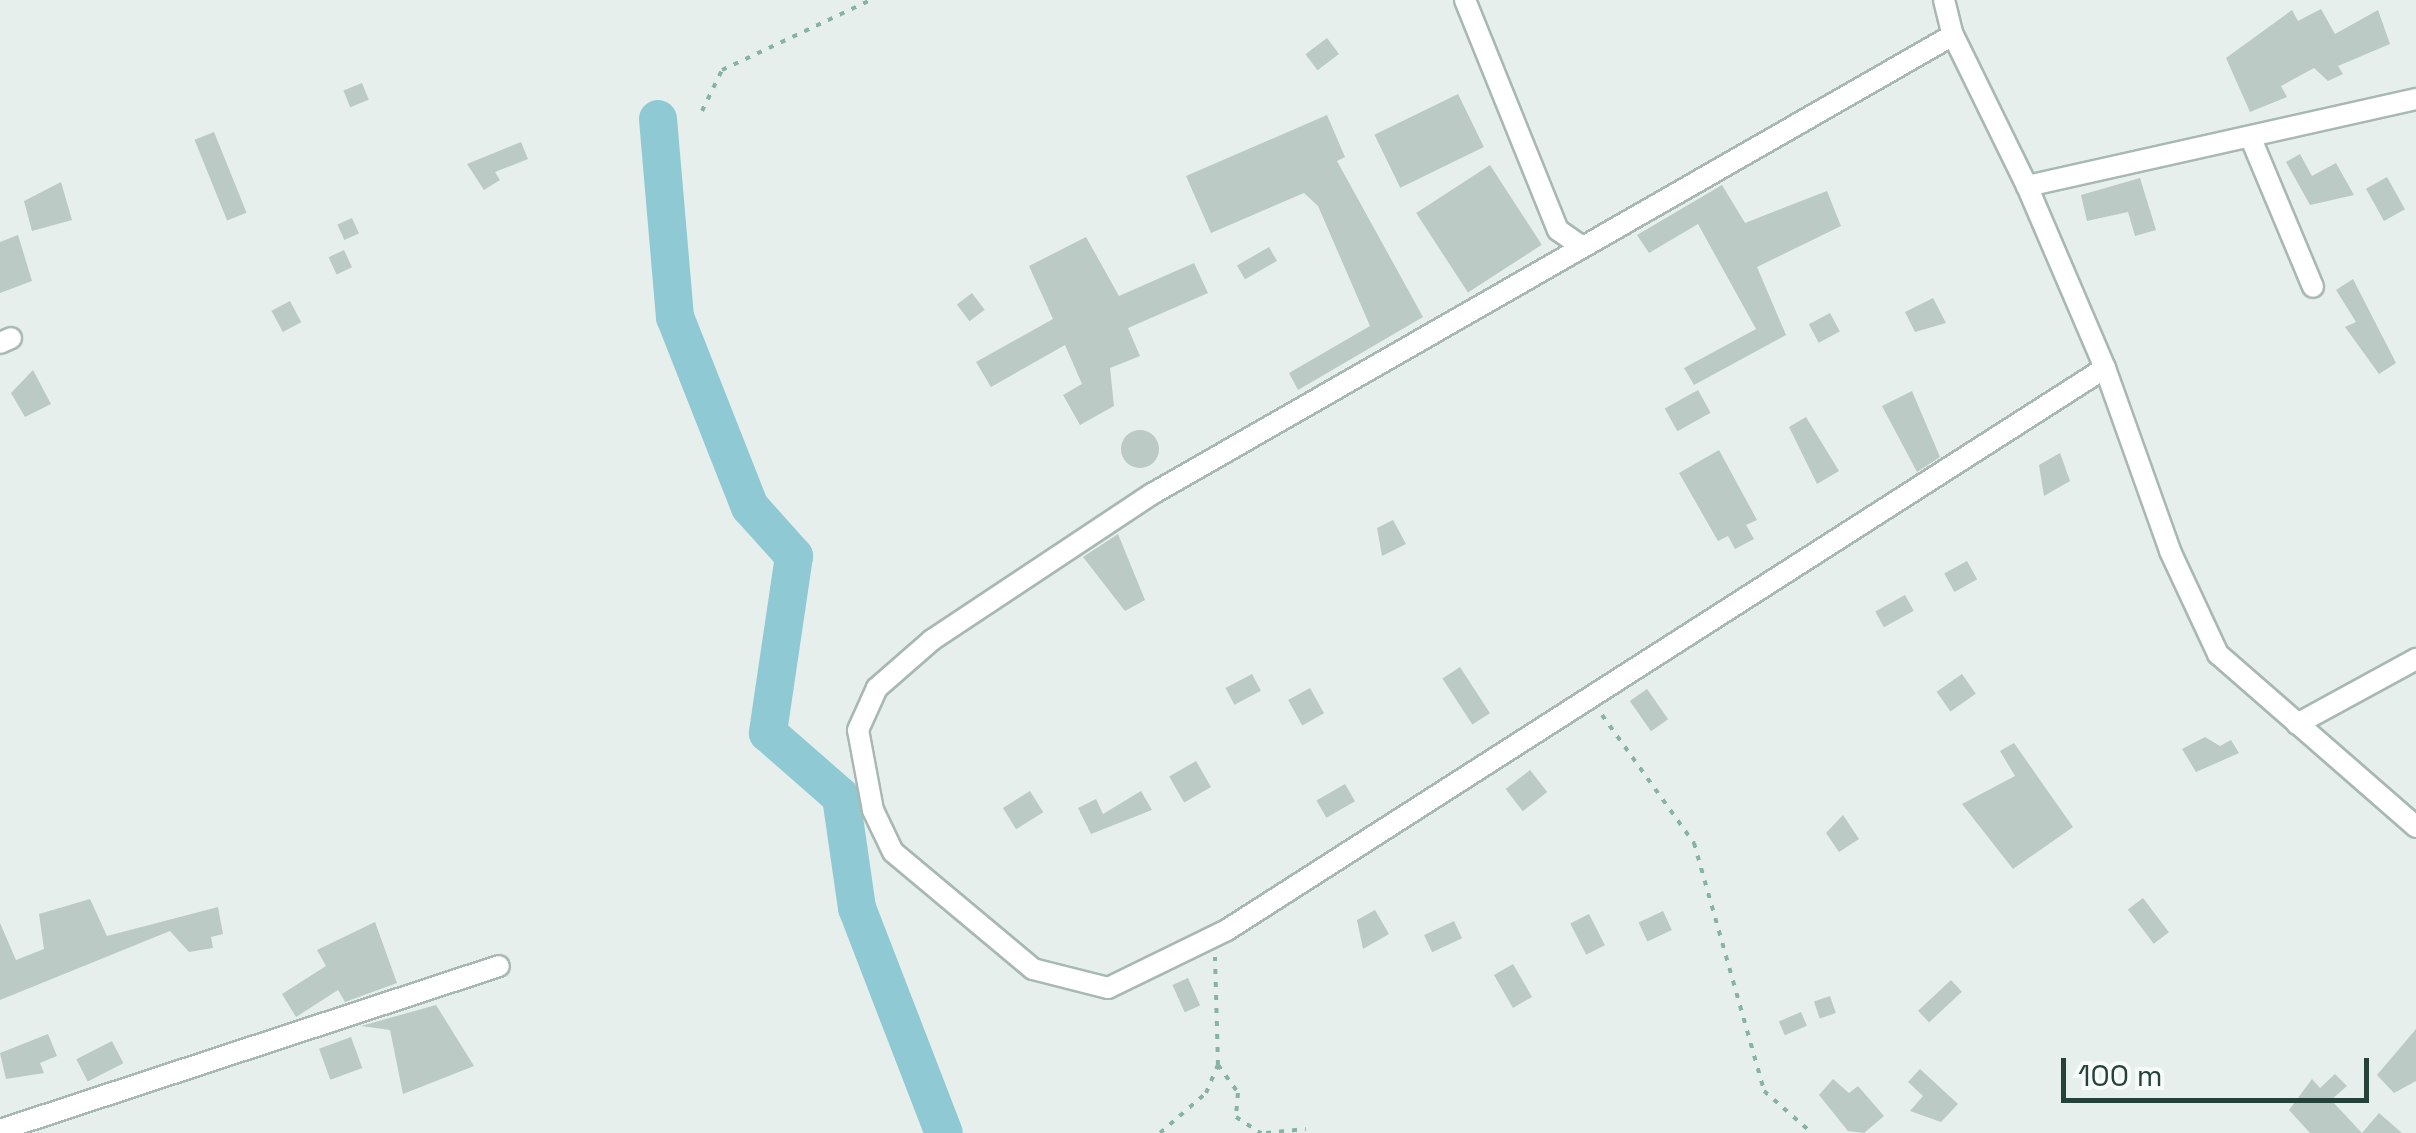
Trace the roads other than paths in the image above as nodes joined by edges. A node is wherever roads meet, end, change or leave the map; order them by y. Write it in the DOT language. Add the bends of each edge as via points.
graph roads {
  1 [pos="1465,0"];
  2 [pos="1944,0"];
  3 [pos="1952,35"];
  4 [pos="2416,99"];
  5 [pos="2252,141"];
  6 [pos="2027,186"];
  7 [pos="1581,246"];
  8 [pos="2314,287"];
  9 [pos="2106,368"];
  10 [pos="2416,659"];
  11 [pos="2296,724"];
  12 [pos="2416,827"];
  13 [pos="499,966"];
  14 [pos="0,1130"];
  1 -- 7 [label="street" via="1558,230"];
  2 -- 3 [label="street"];
  3 -- 6 [label="street"];
  3 -- 7 [label="street"];
  4 -- 5 [label="street"];
  5 -- 6 [label="street"];
  5 -- 8 [label="street"];
  6 -- 9 [label="street"];
  7 -- 9 [label="street" via="1152,494 932,640 877,688 858,730 873,810 893,852 1034,969 1108,988 1227,930"];
  9 -- 11 [label="street" via="2218,654"];
  10 -- 11 [label="street"];
  11 -- 12 [label="street"];
  13 -- 14 [label="street"];
}
